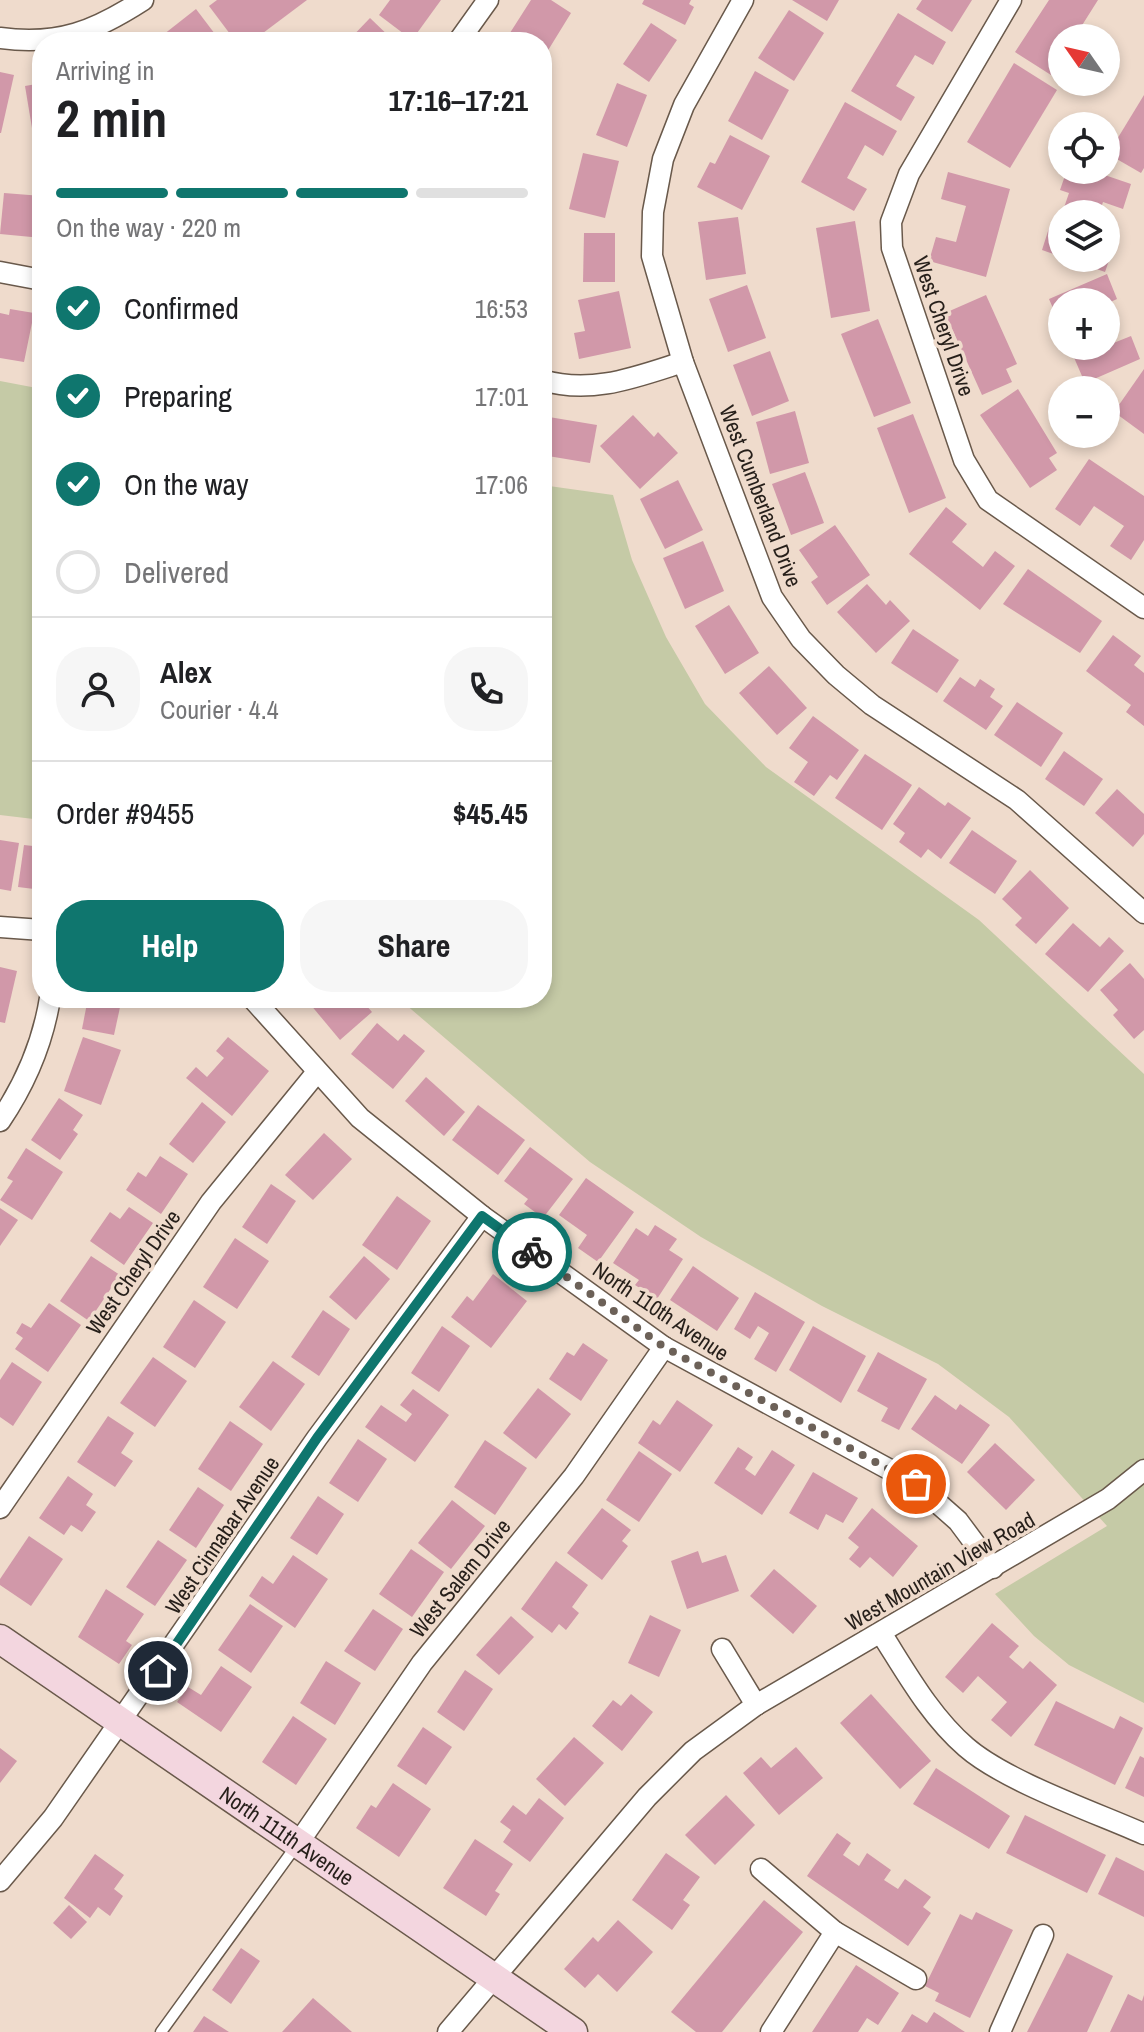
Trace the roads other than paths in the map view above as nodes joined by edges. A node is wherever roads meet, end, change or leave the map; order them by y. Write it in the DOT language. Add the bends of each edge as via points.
graph roads {
  1 [pos="143,0"];
  2 [pos="488,0"];
  3 [pos="743,0"];
  4 [pos="1011,0"];
  5 [pos="89,32"];
  6 [pos="465,32"];
  7 [pos="0,38"];
  8 [pos="32,41"];
  9 [pos="0,272"];
  10 [pos="32,278"];
  11 [pos="683,362"];
  12 [pos="552,383"];
  13 [pos="1144,608"];
  14 [pos="1144,913"];
  15 [pos="0,927"];
  16 [pos="32,929"];
  17 [pos="49,1008"];
  18 [pos="261,1008"];
  19 [pos="317,1072"];
  20 [pos="0,1121"];
  21 [pos="482,1216"];
  22 [pos="664,1347"];
  23 [pos="1144,1470"];
  24 [pos="0,1508"];
  25 [pos="993,1568"];
  26 [pos="881,1633"];
  27 [pos="0,1639"];
  28 [pos="722,1649"];
  29 [pos="756,1705"];
  30 [pos="122,1723"];
  31 [pos="1144,1834"];
  32 [pos="299,1842"];
  33 [pos="761,1869"];
  34 [pos="0,1881"];
  35 [pos="835,1932"];
  36 [pos="1043,1935"];
  37 [pos="493,1979"];
  38 [pos="916,1979"];
  39 [pos="161,2032"];
  40 [pos="448,2032"];
  41 [pos="573,2032"];
  42 [pos="771,2032"];
  43 [pos="1000,2032"];
  1 -- 5 [label="street"];
  2 -- 6 [label="street"];
  3 -- 11 [label="street, West Cumberland Drive" via="684,105 663,159 653,212 657,284"];
  4 -- 13 [label="street, West Cheryl Drive" via="909,174 891,222 892,248 964,460 988,500"];
  7 -- 8 [label="street"];
  9 -- 10 [label="street"];
  11 -- 12 [label="street" via="594,387"];
  11 -- 14 [label="street, West Cumberland Drive" via="772,597 801,639 872,705 1017,800"];
  15 -- 16 [label="street"];
  17 -- 20 [label="street" via="18,1094"];
  18 -- 19 [label="street, North 110th Avenue"];
  19 -- 21 [label="street, North 110th Avenue" via="360,1118"];
  19 -- 24 [label="street, West Cheryl Drive" via="211,1202"];
  21 -- 22 [label="street, North 110th Avenue"];
  21 -- 30 [label="street, West Cinnabar Avenue" via="317,1438"];
  22 -- 25 [label="street, North 110th Avenue" via="916,1484 958,1521"];
  22 -- 32 [label="street, West Salem Drive" via="574,1476 422,1663"];
  23 -- 25 [label="street, West Mountain View Road" via="1108,1499"];
  25 -- 26 [label="street, West Mountain View Road"];
  26 -- 29 [label="street, West Mountain View Road"];
  26 -- 31 [label="street" via="923,1699 966,1747 993,1766"];
  27 -- 30 [label="street, North 111th Avenue"];
  28 -- 29 [label="street"];
  29 -- 37 [label="street, West Mountain View Road" via="693,1751 647,1797"];
  30 -- 32 [label="street, North 111th Avenue"];
  30 -- 34 [label="street, West Cinnabar Avenue"];
  32 -- 37 [label="street, North 111th Avenue"];
  32 -- 39 [label="lane"];
  33 -- 35 [label="street"];
  35 -- 38 [label="street"];
  35 -- 42 [label="street"];
  36 -- 43 [label="street"];
  37 -- 40 [label="street, West Mountain View Road"];
  37 -- 41 [label="street, North 111th Avenue"];
}
